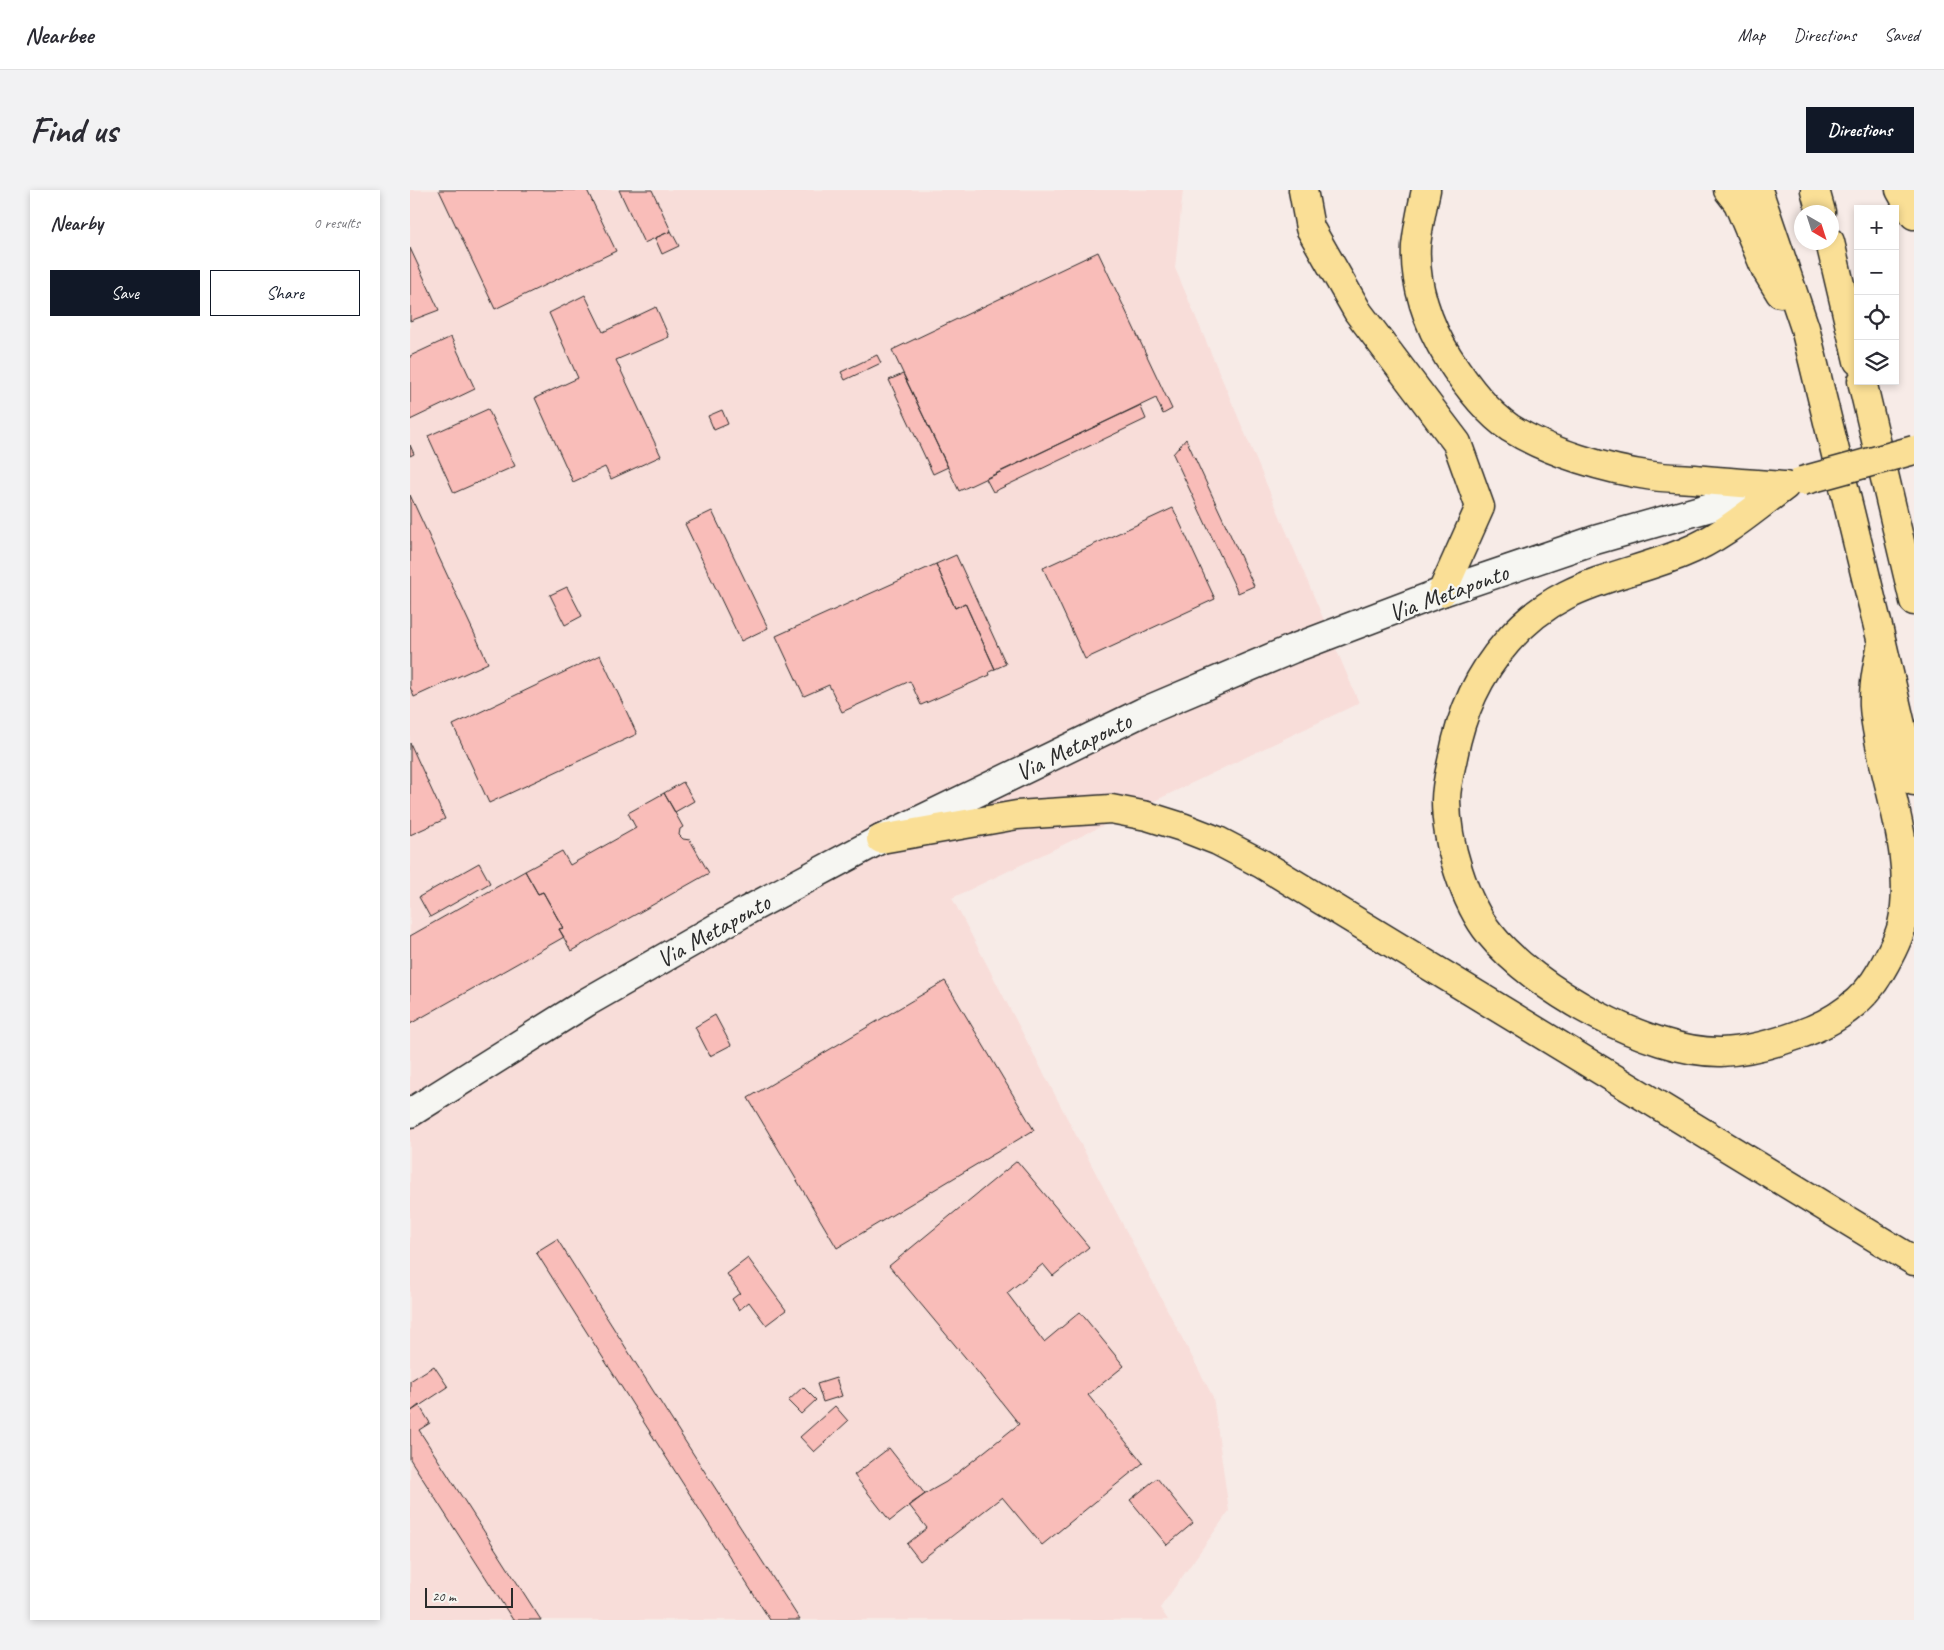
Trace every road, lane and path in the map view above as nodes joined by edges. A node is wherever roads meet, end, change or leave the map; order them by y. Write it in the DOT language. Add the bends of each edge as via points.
graph roads {
  1 [pos="1303,190"];
  2 [pos="1426,190"];
  3 [pos="1728,190"];
  4 [pos="1758,190"];
  5 [pos="1815,190"];
  6 [pos="1900,190"];
  7 [pos="1819,205"];
  8 [pos="1914,215"];
  9 [pos="1832,250"];
  10 [pos="1805,328"];
  11 [pos="1854,344"];
  12 [pos="1863,385"];
  13 [pos="1914,450"];
  14 [pos="1793,483"];
  15 [pos="1442,592"];
  16 [pos="1914,601"];
  17 [pos="1882,643"];
  18 [pos="1914,781"];
  19 [pos="881,839"];
  20 [pos="410,1112"];
  21 [pos="1914,1261"];
  1 -- 15 [label="main road" via="1310,228 1358,312 1457,444 1480,507"];
  2 -- 14 [label="main road" via="1416,247 1418,280 1428,316 1457,371 1486,407 1508,427 1558,451 1597,464 1653,476"];
  3 -- 10 [label="main road" via="1738,203 1766,270"];
  4 -- 10 [label="main road"];
  5 -- 7 [label="main road"];
  6 -- 8 [label="main road"];
  9 -- 11 [label="main road"];
  10 -- 17 [label="main road"];
  12 -- 16 [label="main road"];
  13 -- 14 [label="main road, bridge"];
  14 -- 15 [label="main road, Via Metaponto" via="1595,540"];
  14 -- 17 [label="main road" via="1710,540 1684,553 1584,585 1552,602 1508,640 1486,670 1468,704 1456,738 1446,799 1462,883 1490,934 1534,977 1564,996 1626,1029 1684,1048 1718,1052 1748,1050 1785,1040 1814,1030 1863,997 1880,974 1902,925 1906,872 1874,711 1873,684"];
  15 -- 19 [label="main road, Via Metaponto" via="1292,649 1143,712"];
  17 -- 18 [label="main road"];
  19 -- 20 [label="main road, Via Metaponto" via="587,1002"];
  19 -- 21 [label="main road" via="1017,815 1111,809 1147,816 1218,841 1271,869"];
}
